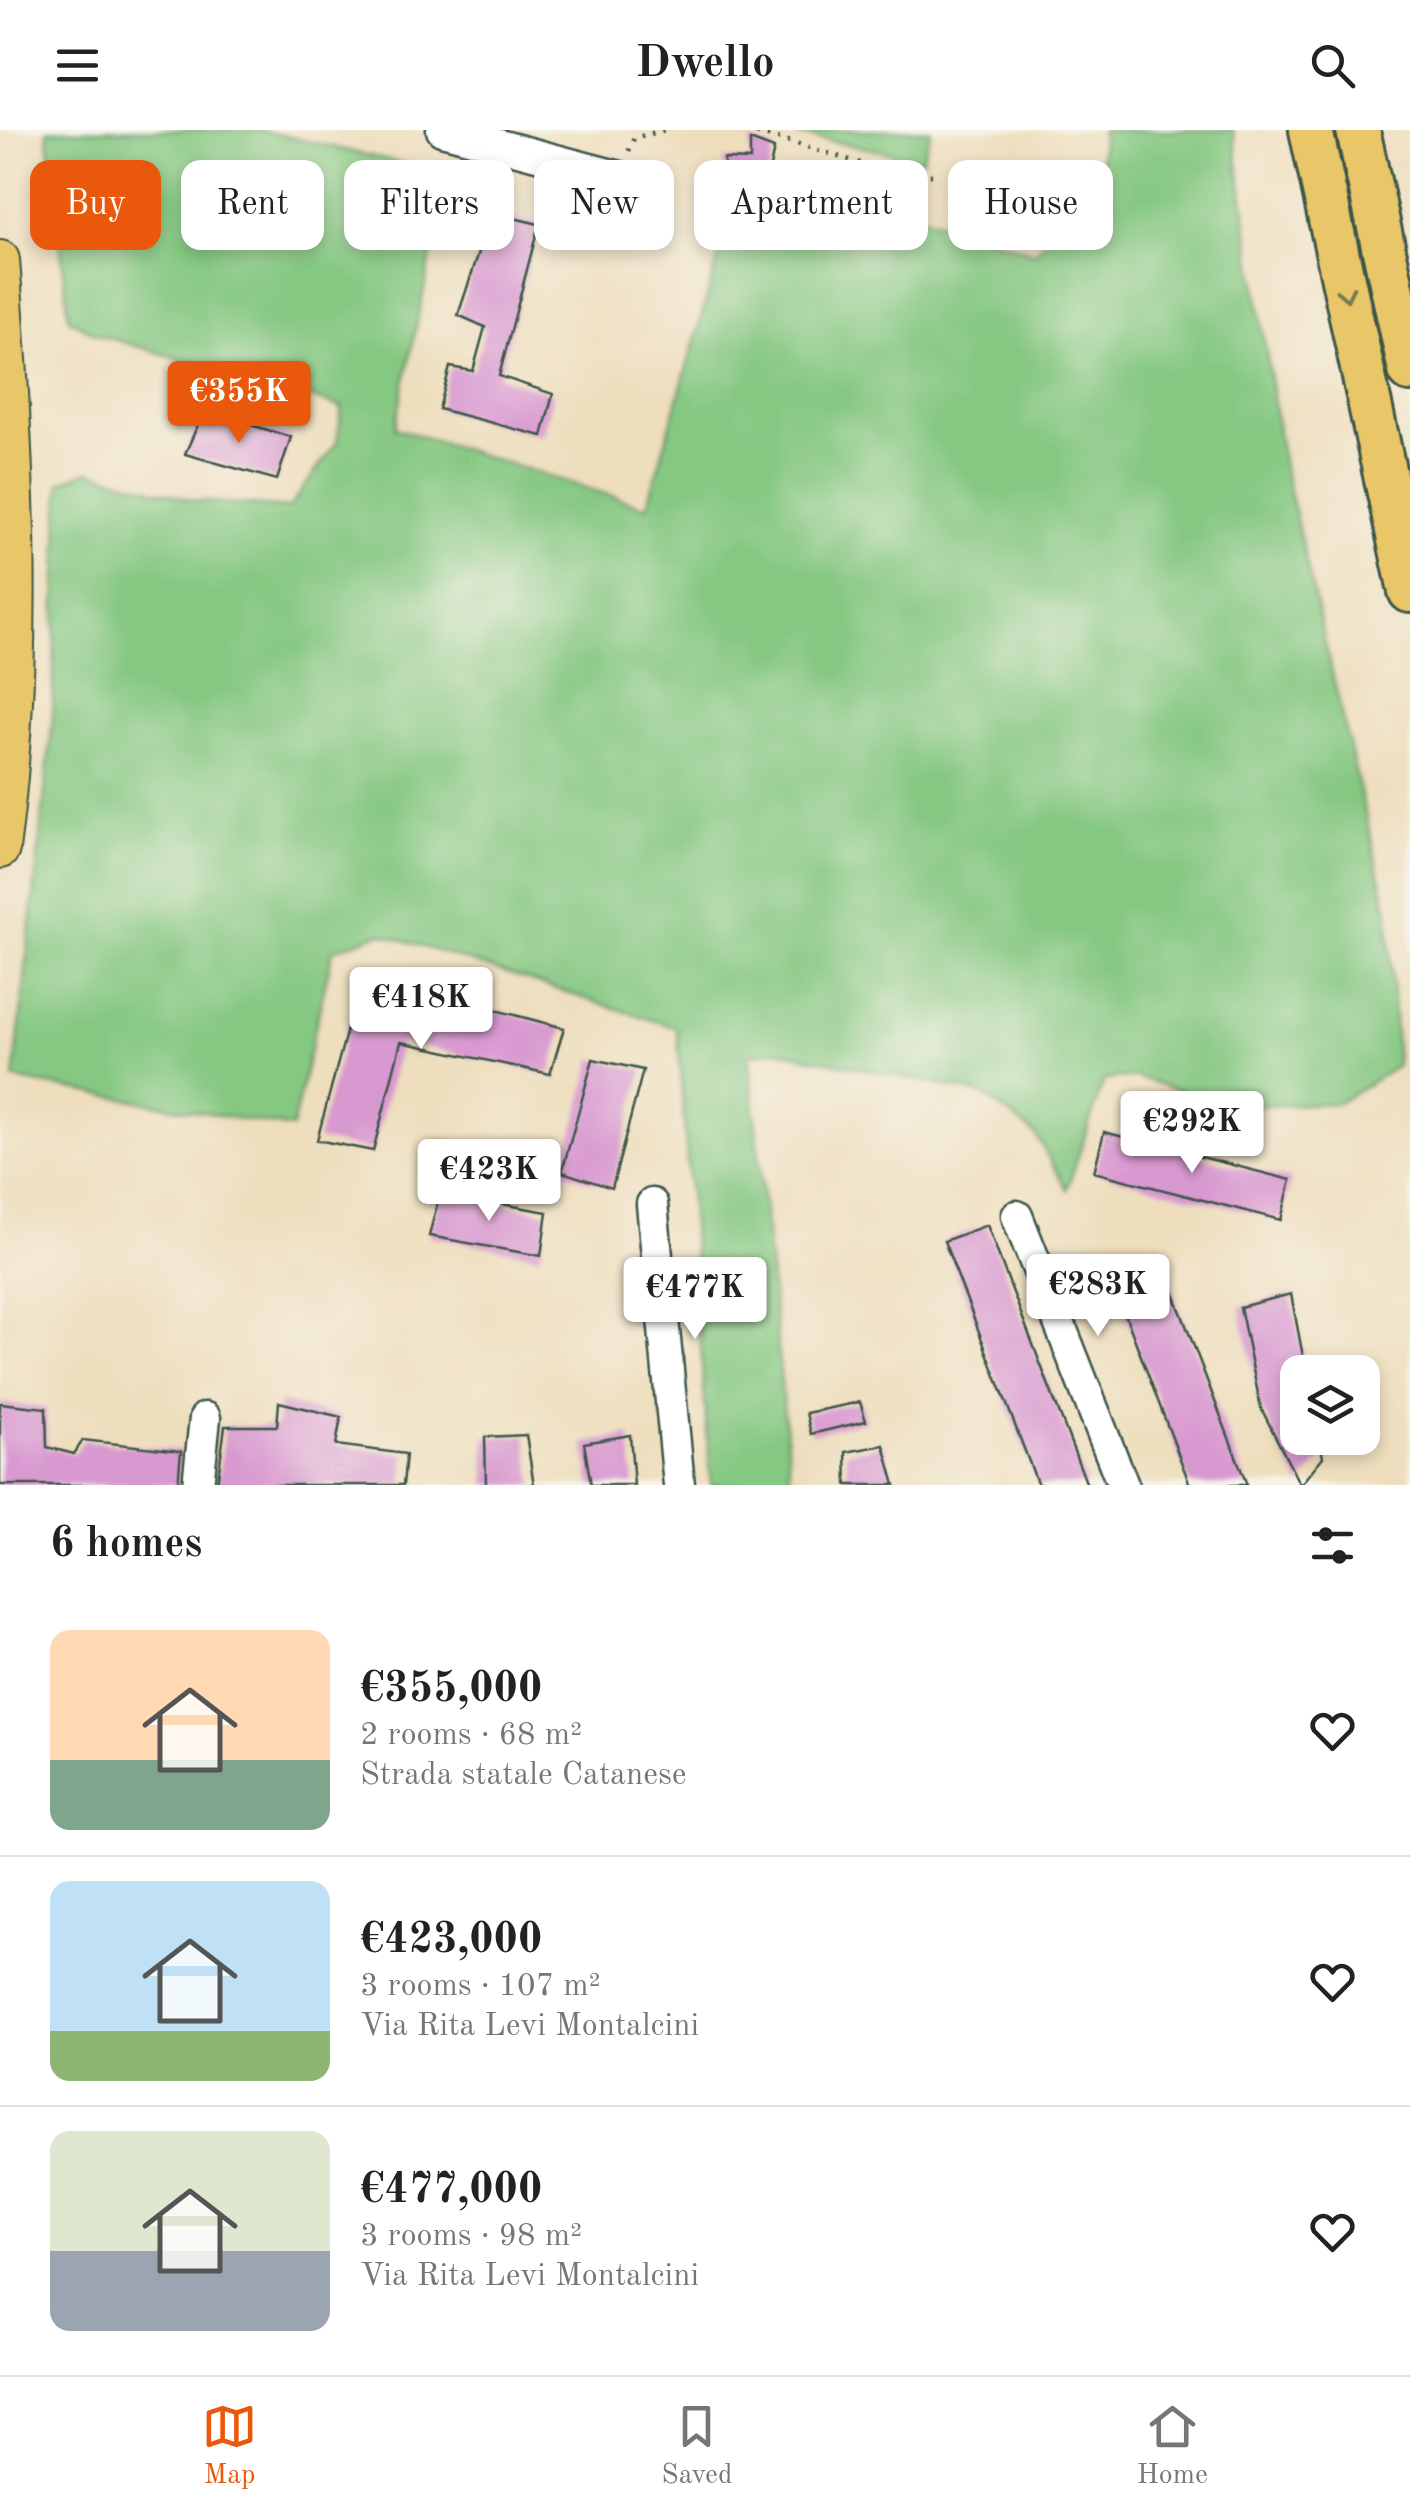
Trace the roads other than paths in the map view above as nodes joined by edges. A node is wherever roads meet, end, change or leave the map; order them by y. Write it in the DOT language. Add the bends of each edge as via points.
graph roads {
  1 [pos="442,130"];
  2 [pos="1310,130"];
  3 [pos="1358,130"];
  4 [pos="556,160"];
  5 [pos="0,260"];
  6 [pos="1410,370"];
  7 [pos="1410,592"];
  8 [pos="0,849"];
  9 [pos="652,1204"];
  10 [pos="1018,1216"];
  11 [pos="206,1418"];
  12 [pos="198,1485"];
  13 [pos="680,1485"];
  14 [pos="1123,1485"];
  1 -- 4 [label="street"];
  2 -- 7 [label="highway, one-way"];
  3 -- 6 [label="highway"];
  5 -- 8 [label="main road" via="18,578"];
  9 -- 13 [label="street"];
  10 -- 14 [label="street"];
  11 -- 12 [label="street"];
}
